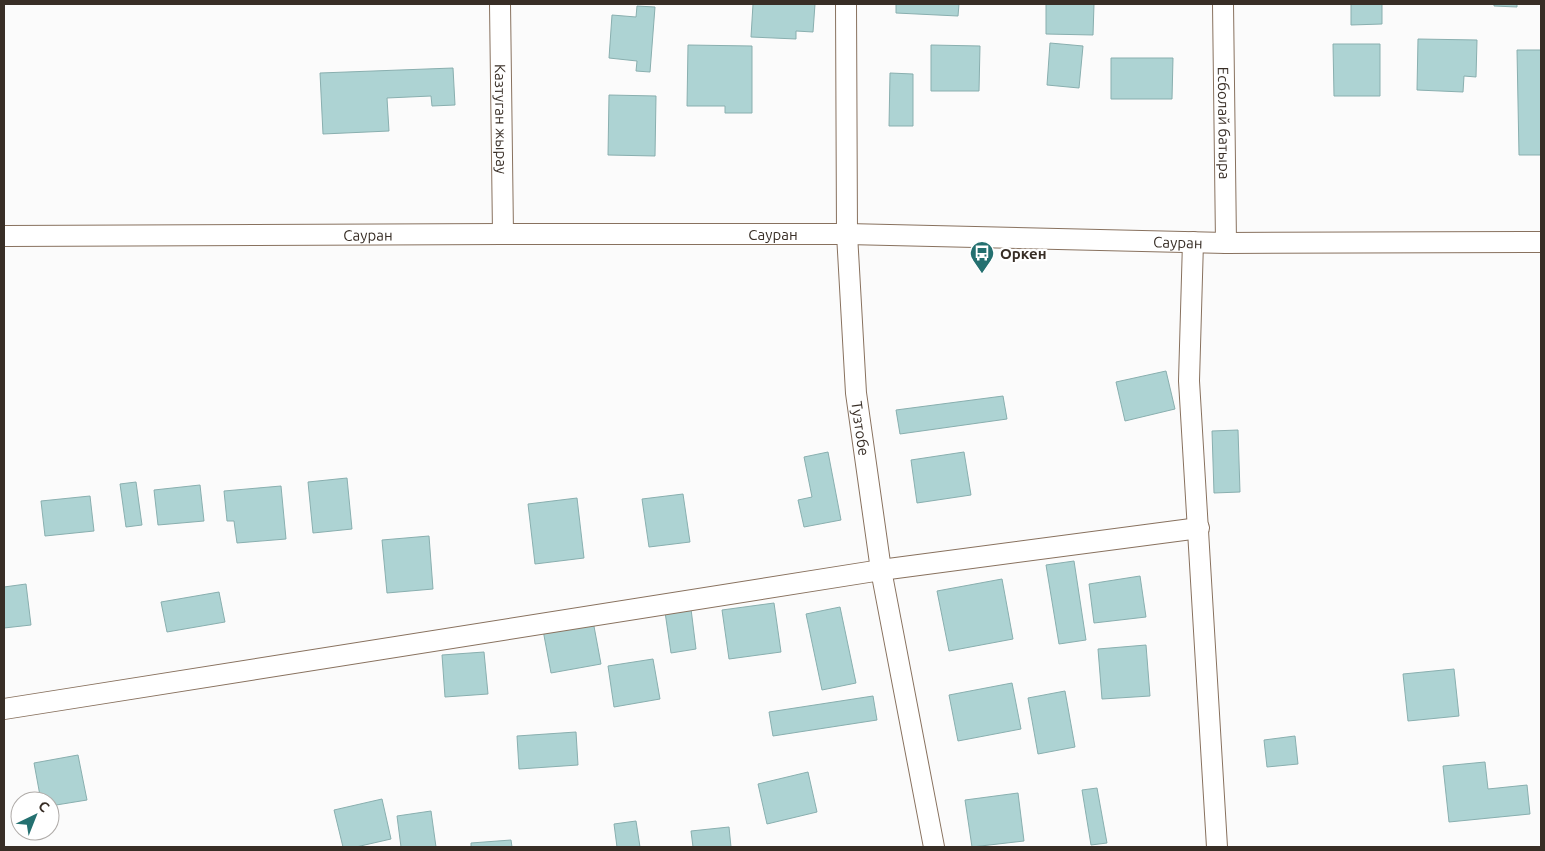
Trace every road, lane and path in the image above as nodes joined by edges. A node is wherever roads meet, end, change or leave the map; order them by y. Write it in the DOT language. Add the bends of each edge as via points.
graph roads {
  1 [pos="500,4"];
  2 [pos="846,4"];
  3 [pos="1223,4"];
  4 [pos="503,234"];
  5 [pos="847,234"];
  6 [pos="4,236"];
  7 [pos="1193,242"];
  8 [pos="1226,242"];
  9 [pos="1541,242"];
  10 [pos="1198,528"];
  11 [pos="881,570"];
  12 [pos="4,709"];
  13 [pos="934,847"];
  14 [pos="1217,847"];
  1 -- 4 [label="street, Казтуган жырау"];
  2 -- 5 [label="street, Тузтобе"];
  3 -- 8 [label="street, Есболай батыра"];
  4 -- 5 [label="street, Сауран"];
  4 -- 6 [label="street, Сауран"];
  5 -- 7 [label="street, Сауран"];
  5 -- 11 [label="street, Тузтобе" via="856,394"];
  7 -- 8 [label="street, Сауран"];
  7 -- 10 [label="street" via="1190,381"];
  8 -- 9 [label="street, Сауран"];
  10 -- 11 [label="street"];
  10 -- 14 [label="street"];
  11 -- 12 [label="street"];
  11 -- 13 [label="street, Тузтобе"];
}
